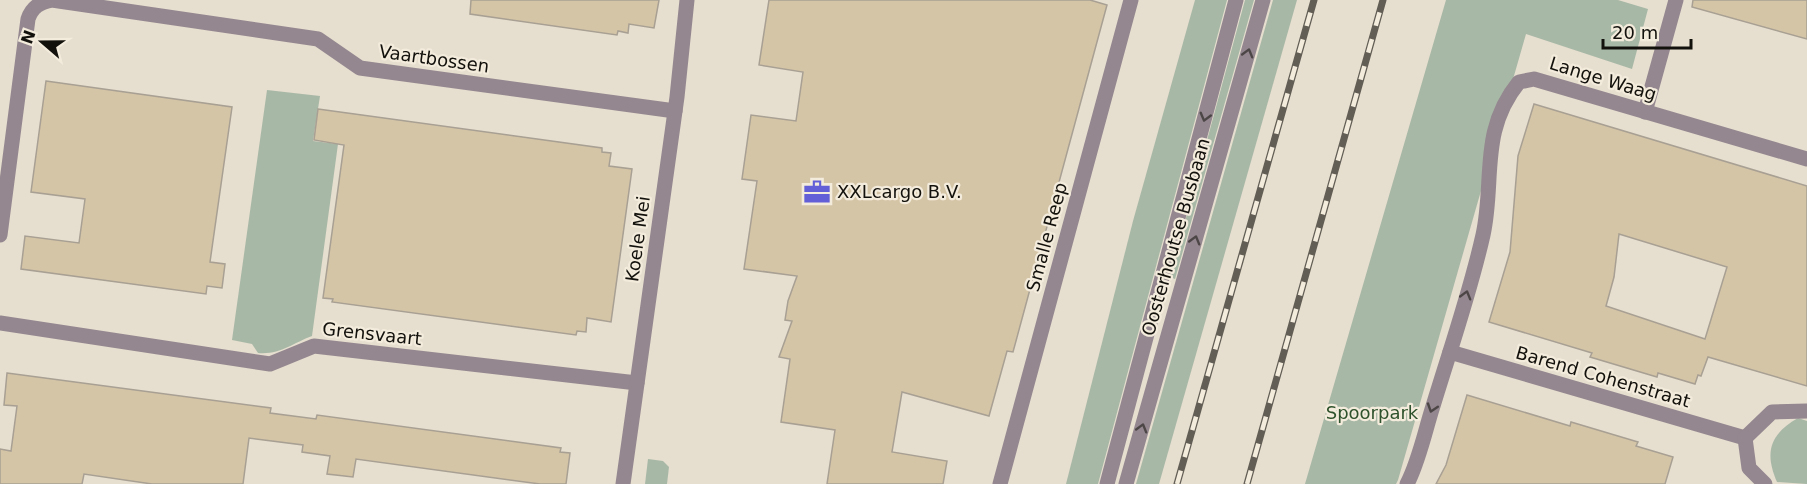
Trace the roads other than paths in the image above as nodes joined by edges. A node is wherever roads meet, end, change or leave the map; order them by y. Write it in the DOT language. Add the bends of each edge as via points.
graph roads {
  1 [pos="687,0"];
  2 [pos="1131,0"];
  3 [pos="1236,0"];
  4 [pos="1263,0"];
  5 [pos="1676,0"];
  6 [pos="675,111"];
  7 [pos="1645,112"];
  8 [pos="1807,159"];
  9 [pos="0,235"];
  10 [pos="0,323"];
  11 [pos="1450,352"];
  12 [pos="637,383"];
  13 [pos="1807,411"];
  14 [pos="1745,438"];
  15 [pos="623,484"];
  16 [pos="1000,484"];
  17 [pos="1107,484"];
  18 [pos="1126,484"];
  19 [pos="1407,484"];
  20 [pos="1766,484"];
  1 -- 6 [label="street, Koele Mei"];
  2 -- 16 [label="street, Smalle Reep"];
  3 -- 17 [label="street, Oosterhoutse Busbaan, one-way"];
  18 -- 4 [label="street, Oosterhoutse Busbaan, one-way"];
  5 -- 7 [label="street"];
  6 -- 9 [label="street, Vaartbossen" via="360,68 318,39 43,1 28,19"];
  6 -- 12 [label="street, Koele Mei"];
  7 -- 8 [label="street, Lange Waag"];
  11 -- 7 [label="street, Lange Waag, one-way" via="1483,233 1488,163 1495,130 1519,82 1534,79"];
  10 -- 12 [label="street, Grensvaart" via="270,364 314,346"];
  11 -- 14 [label="street, Barend Cohenstraat"];
  11 -- 19 [label="street, Lange Waag, one-way"];
  12 -- 15 [label="street, Koele Mei"];
  13 -- 14 [label="street" via="1773,412"];
  14 -- 20 [label="street" via="1749,468"];
}
